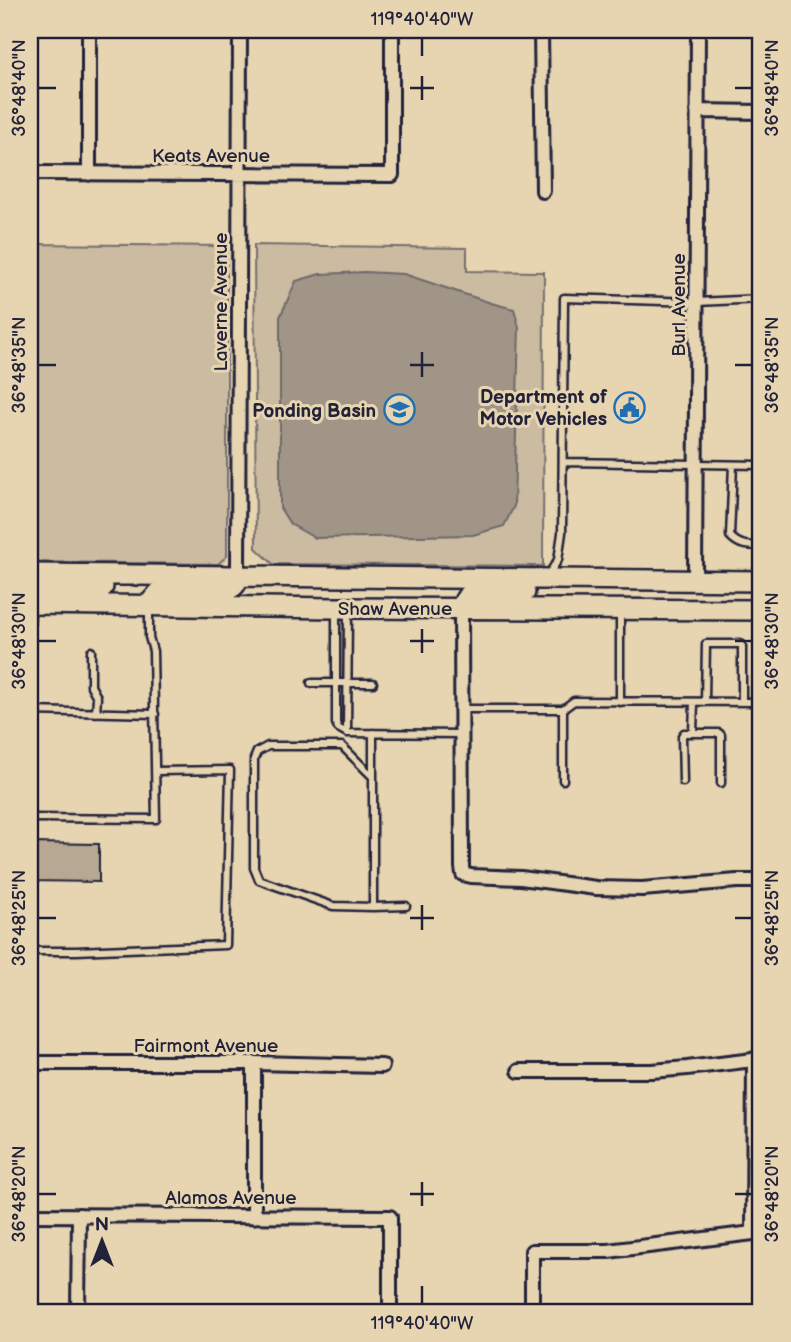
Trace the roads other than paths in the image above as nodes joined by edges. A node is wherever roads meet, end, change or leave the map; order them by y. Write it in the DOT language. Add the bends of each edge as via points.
graph roads {
  1 [pos="89,30"];
  2 [pos="240,30"];
  3 [pos="392,30"];
  4 [pos="541,30"];
  5 [pos="698,30"];
  6 [pos="697,111"];
  7 [pos="761,112"];
  8 [pos="30,173"];
  9 [pos="89,174"];
  10 [pos="240,174"];
  11 [pos="543,191"];
  12 [pos="761,299"];
  13 [pos="697,302"];
  14 [pos="564,462"];
  15 [pos="696,464"];
  16 [pos="733,465"];
  17 [pos="761,465"];
  18 [pos="761,546"];
  19 [pos="30,574"];
  20 [pos="169,575"];
  21 [pos="238,575"];
  22 [pos="545,579"];
  23 [pos="695,581"];
  24 [pos="761,581"];
  25 [pos="30,599"];
  26 [pos="149,604"];
  27 [pos="342,608"];
  28 [pos="461,608"];
  29 [pos="620,608"];
  30 [pos="761,610"];
  31 [pos="30,642"];
  32 [pos="91,651"];
  33 [pos="311,683"];
  34 [pos="336,683"];
  35 [pos="348,683"];
  36 [pos="373,683"];
  37 [pos="620,702"];
  38 [pos="694,702"];
  39 [pos="705,702"];
  40 [pos="742,702"];
  41 [pos="761,702"];
  42 [pos="461,709"];
  43 [pos="563,709"];
  44 [pos="30,711"];
  45 [pos="96,713"];
  46 [pos="155,714"];
  47 [pos="347,733"];
  48 [pos="373,733"];
  49 [pos="693,733"];
  50 [pos="462,734"];
  51 [pos="155,771"];
  52 [pos="373,777"];
  53 [pos="563,780"];
  54 [pos="682,782"];
  55 [pos="721,783"];
  56 [pos="30,818"];
  57 [pos="761,881"];
  58 [pos="373,906"];
  59 [pos="406,906"];
  60 [pos="30,951"];
  61 [pos="757,1059"];
  62 [pos="30,1063"];
  63 [pos="254,1063"];
  64 [pos="382,1066"];
  65 [pos="519,1071"];
  66 [pos="30,1215"];
  67 [pos="79,1215"];
  68 [pos="254,1217"];
  69 [pos="757,1232"];
  70 [pos="78,1312"];
  71 [pos="390,1312"];
  72 [pos="532,1312"];
  1 -- 9 [label="street"];
  2 -- 10 [label="street, Laverne Avenue"];
  3 -- 10 [label="street, Keats Avenue" via="393,175"];
  4 -- 11 [label="street"];
  5 -- 6 [label="street, Burl Avenue"];
  6 -- 7 [label="street"];
  6 -- 13 [label="street, Burl Avenue"];
  8 -- 9 [label="street, Keats Avenue"];
  9 -- 10 [label="street, Keats Avenue"];
  10 -- 21 [label="street, Laverne Avenue"];
  12 -- 13 [label="lane"];
  13 -- 14 [label="lane" via="564,298"];
  13 -- 15 [label="street, Burl Avenue"];
  14 -- 15 [label="lane"];
  14 -- 22 [label="lane" via="558,560"];
  15 -- 16 [label="lane"];
  15 -- 23 [label="street, Burl Avenue"];
  16 -- 17 [label="lane"];
  16 -- 18 [label="lane" via="730,536 745,546"];
  19 -- 20 [label="main road, Shaw Avenue"];
  20 -- 21 [label="main road, Shaw Avenue"];
  20 -- 25 [label="main road" via="103,587 32,588"];
  21 -- 22 [label="main road, Shaw Avenue"];
  21 -- 26 [label="main road" via="233,588 227,590 162,589"];
  22 -- 23 [label="main road, Shaw Avenue"];
  22 -- 28 [label="main road" via="532,592 472,594"];
  23 -- 24 [label="main road, Shaw Avenue"];
  23 -- 29 [label="main road" via="678,594 637,594"];
  25 -- 26 [label="main road, Shaw Avenue"];
  25 -- 31 [label="lane"];
  26 -- 27 [label="main road, Shaw Avenue"];
  26 -- 46 [label="lane"];
  27 -- 28 [label="main road, Shaw Avenue"];
  27 -- 34 [label="lane"];
  27 -- 35 [label="lane"];
  28 -- 29 [label="main road, Shaw Avenue"];
  28 -- 42 [label="street"];
  29 -- 30 [label="main road, Shaw Avenue"];
  29 -- 37 [label="lane"];
  32 -- 45 [label="lane"];
  33 -- 34 [label="lane"];
  34 -- 35 [label="lane"];
  34 -- 47 [label="lane" via="336,723"];
  35 -- 36 [label="lane"];
  35 -- 47 [label="lane"];
  37 -- 38 [label="lane"];
  37 -- 43 [label="lane" via="574,701"];
  38 -- 39 [label="lane"];
  38 -- 49 [label="lane"];
  39 -- 40 [label="lane"];
  39 -- 40 [label="lane" via="706,644 742,646"];
  40 -- 41 [label="lane"];
  42 -- 43 [label="lane"];
  42 -- 50 [label="street"];
  43 -- 53 [label="lane"];
  44 -- 45 [label="lane"];
  45 -- 46 [label="lane"];
  46 -- 51 [label="lane"];
  47 -- 48 [label="lane"];
  48 -- 50 [label="lane"];
  48 -- 52 [label="lane"];
  49 -- 54 [label="lane" via="682,736"];
  49 -- 55 [label="lane" via="721,735"];
  50 -- 57 [label="street" via="463,874 596,888"];
  51 -- 56 [label="lane" via="156,819"];
  51 -- 60 [label="lane" via="230,770 226,945"];
  52 -- 58 [label="lane"];
  52 -- 58 [label="lane" via="342,746 268,746 254,759 254,868 259,880 333,906"];
  58 -- 59 [label="lane"];
  61 -- 65 [label="street" via="652,1071"];
  61 -- 69 [label="street"];
  62 -- 63 [label="street, Fairmont Avenue"];
  63 -- 64 [label="street, Fairmont Avenue"];
  63 -- 68 [label="street"];
  66 -- 67 [label="street, Alamos Avenue"];
  67 -- 68 [label="street, Alamos Avenue"];
  67 -- 70 [label="street"];
  68 -- 71 [label="street, Alamos Avenue" via="390,1217"];
  69 -- 72 [label="street" via="608,1251 532,1251"];
}
